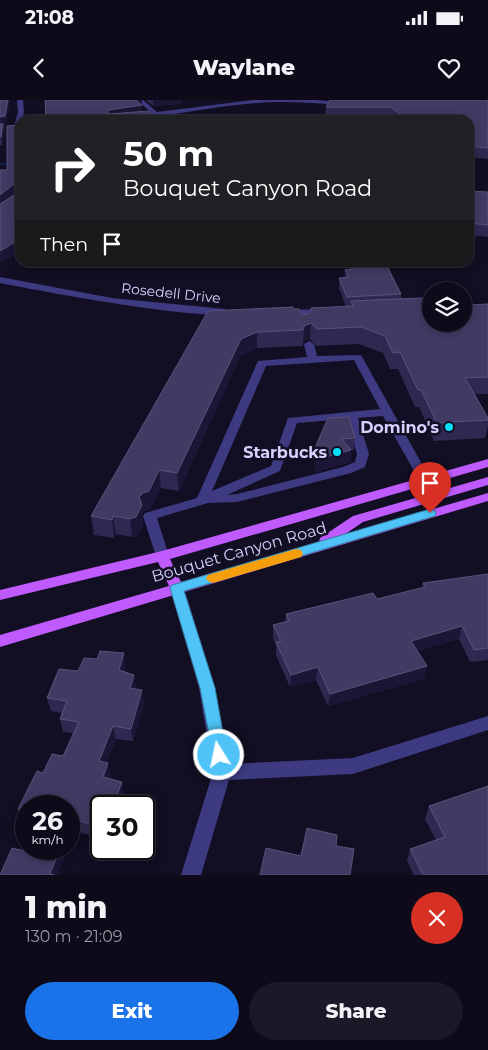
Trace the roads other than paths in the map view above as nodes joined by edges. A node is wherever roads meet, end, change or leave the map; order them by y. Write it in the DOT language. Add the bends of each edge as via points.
graph roads {
  1 [pos="20,100"];
  2 [pos="140,100"];
  3 [pos="350,103"];
  4 [pos="20,115"];
  5 [pos="157,115"];
  6 [pos="15,127"];
  7 [pos="8,128"];
  8 [pos="0,280"];
  9 [pos="333,312"];
  10 [pos="232,313"];
  11 [pos="300,313"];
  12 [pos="271,314"];
  13 [pos="304,326"];
  14 [pos="309,344"];
  15 [pos="313,360"];
  16 [pos="387,412"];
  17 [pos="351,414"];
  18 [pos="488,463"];
  19 [pos="488,481"];
  20 [pos="426,482"];
  21 [pos="488,497"];
  22 [pos="202,501"];
  23 [pos="315,548"];
  24 [pos="162,556"];
  25 [pos="177,588"];
  26 [pos="0,595"];
  27 [pos="0,641"];
  28 [pos="488,723"];
  29 [pos="222,772"];
  30 [pos="190,875"];
  1 -- 4 [label="street"];
  2 -- 5 [label="street"];
  3 -- 5 [label="street" via="246,102"];
  6 -- 7 [label="street"];
  8 -- 10 [label="street, Rosedell Drive" via="63,294"];
  9 -- 11 [label="street"];
  11 -- 12 [label="street"];
  11 -- 13 [label="street"];
  14 -- 15 [label="street"];
  15 -- 16 [label="street" via="357,357"];
  15 -- 22 [label="street" via="262,363"];
  16 -- 17 [label="street"];
  16 -- 20 [label="street"];
  17 -- 22 [label="street" via="292,420 276,468"];
  17 -- 22 [label="street" via="363,454 361,464 238,498"];
  18 -- 20 [label="main road, Bouquet Canyon Road"];
  19 -- 23 [label="main road" via="358,519"];
  20 -- 24 [label="main road, Bouquet Canyon Road"];
  21 -- 23 [label="main road, Bouquet Canyon Road"];
  22 -- 24 [label="street" via="150,516"];
  23 -- 25 [label="main road, Bouquet Canyon Road"];
  24 -- 25 [label="main road"];
  24 -- 26 [label="main road, Bouquet Canyon Road"];
  25 -- 27 [label="main road, Bouquet Canyon Road"];
  25 -- 29 [label="street" via="208,688"];
  28 -- 29 [label="street" via="353,766"];
  29 -- 30 [label="street"];
}
